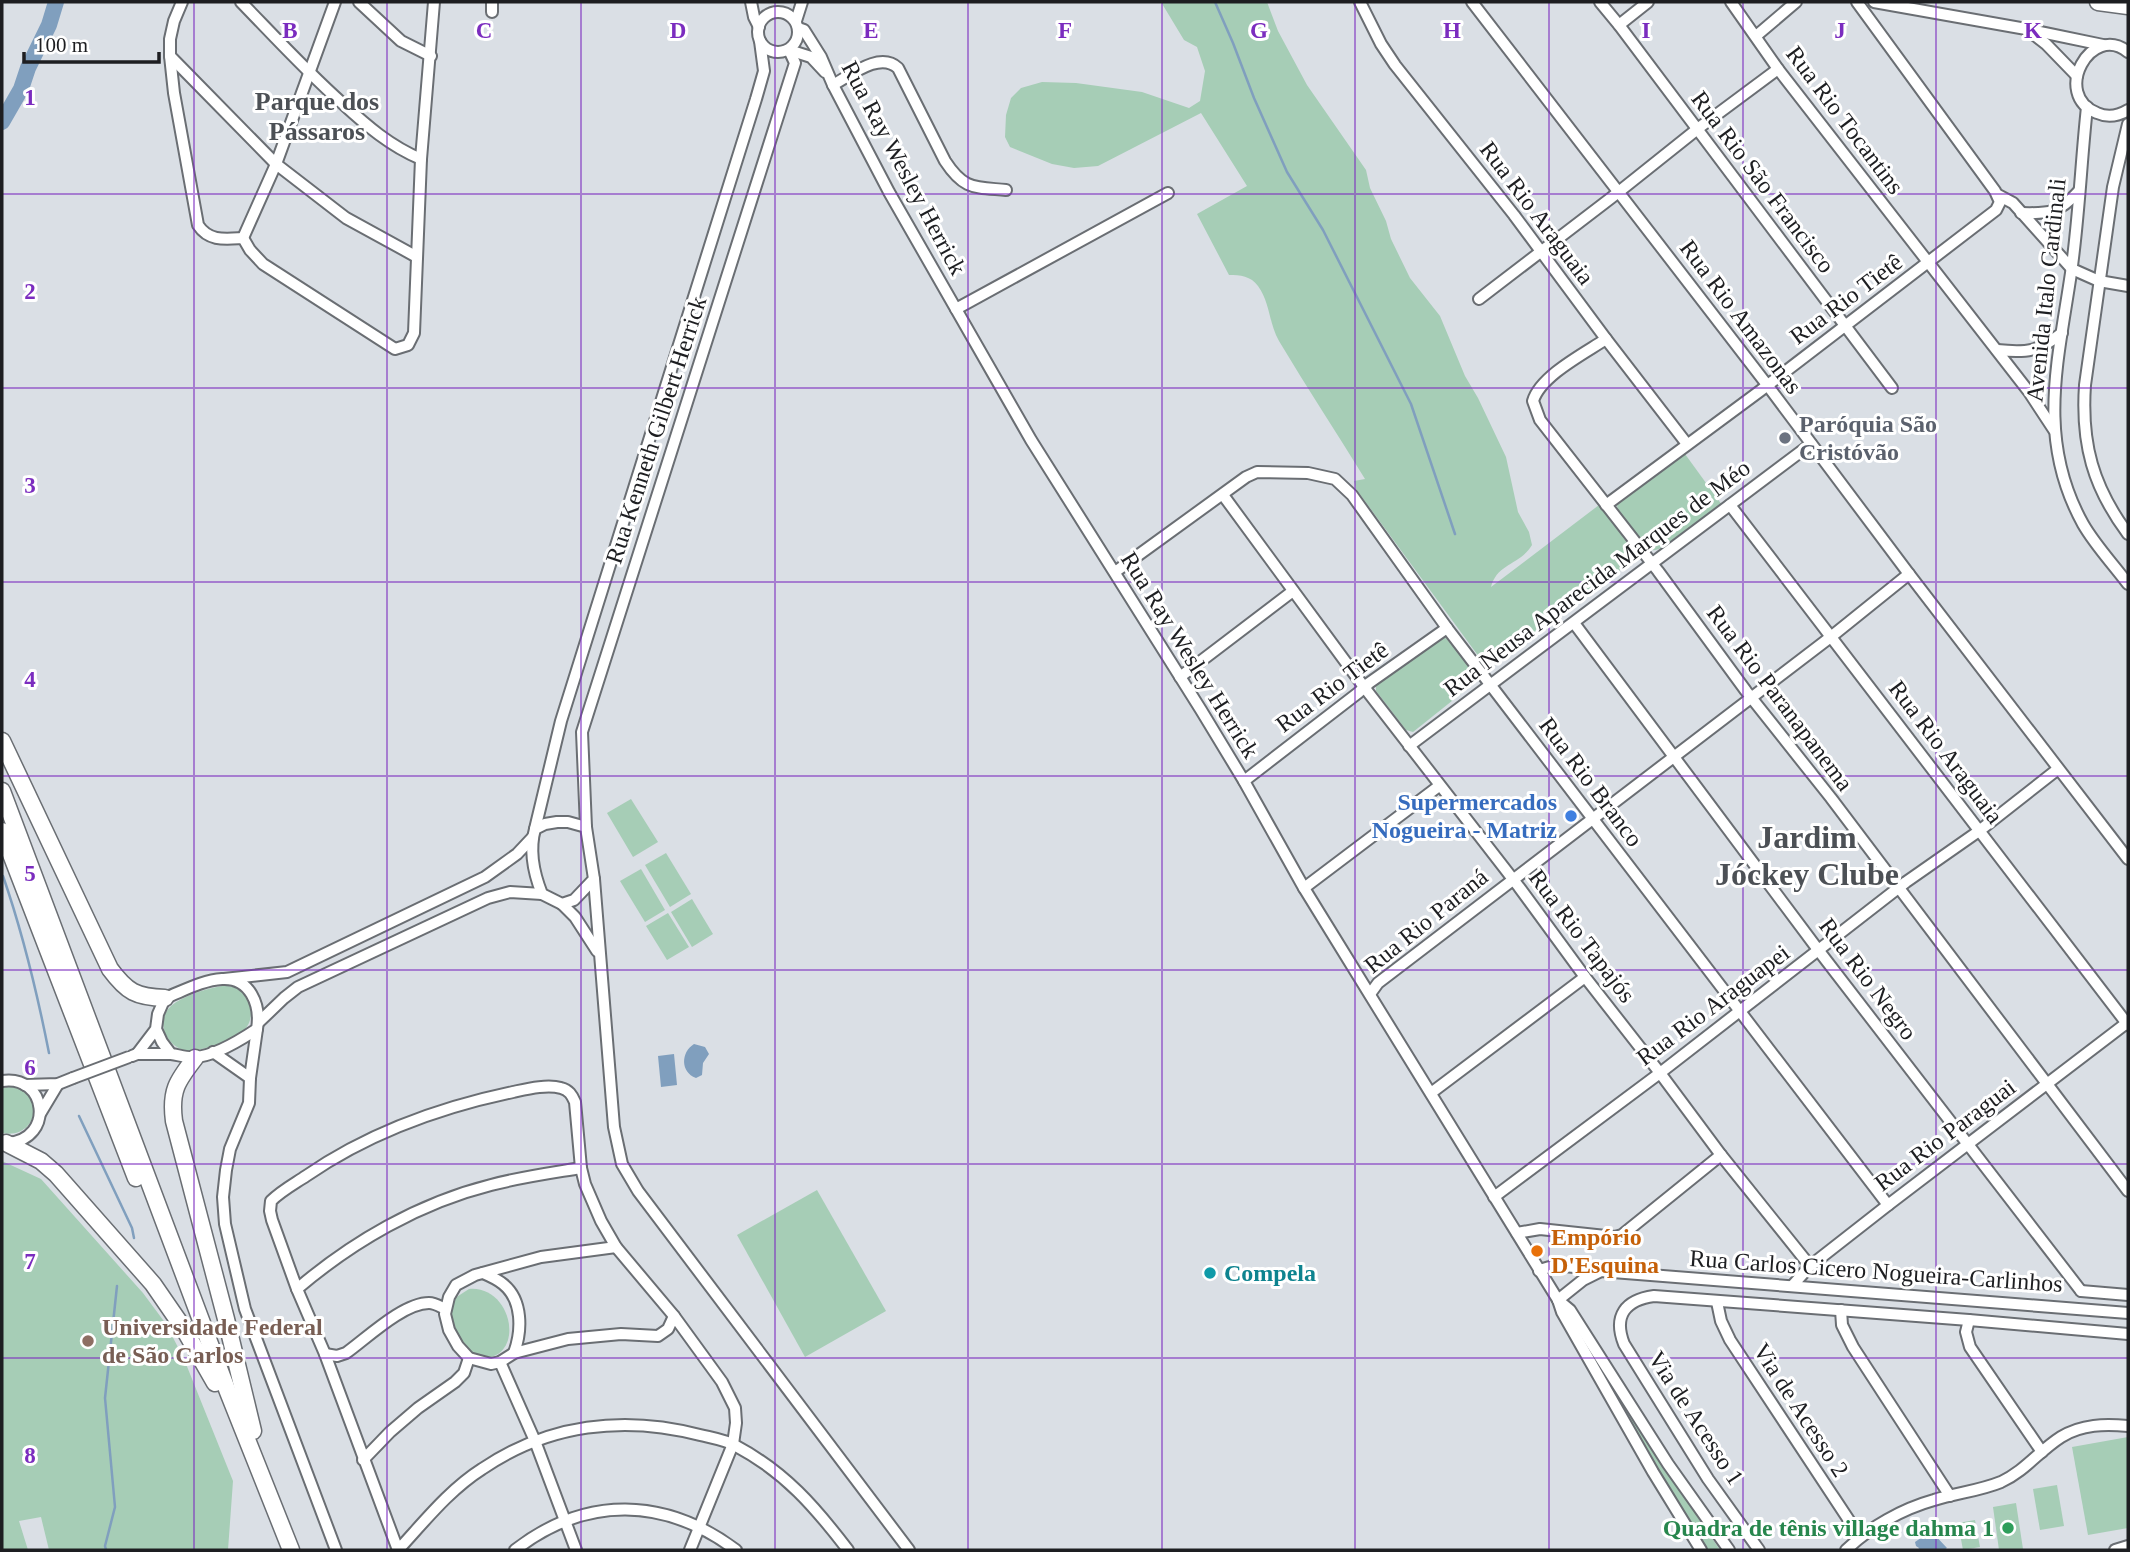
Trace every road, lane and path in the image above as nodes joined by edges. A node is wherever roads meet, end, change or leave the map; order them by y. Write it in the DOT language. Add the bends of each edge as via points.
graph roads {
  1 [pos="182,2"];
  2 [pos="241,2"];
  3 [pos="335,2"];
  4 [pos="359,2"];
  5 [pos="434,2"];
  6 [pos="751,2"];
  7 [pos="778,2"];
  8 [pos="802,2"];
  9 [pos="1360,2"];
  10 [pos="1472,2"];
  11 [pos="1600,2"];
  12 [pos="1648,2"];
  13 [pos="1731,2"];
  14 [pos="1796,2"];
  15 [pos="1857,2"];
  16 [pos="1874,2"];
  17 [pos="2098,2"];
  18 [pos="2128,6"];
  19 [pos="786,13"];
  20 [pos="797,24"];
  21 [pos="1619,25"];
  22 [pos="758,27"];
  23 [pos="2026,29"];
  24 [pos="1756,36"];
  25 [pos="760,41"];
  26 [pos="2104,45"];
  27 [pos="2126,49"];
  28 [pos="789,50"];
  29 [pos="170,56"];
  30 [pos="431,56"];
  31 [pos="1778,69"];
  32 [pos="309,73"];
  33 [pos="2077,76"];
  34 [pos="831,81"];
  35 [pos="2087,107"];
  36 [pos="2128,110"];
  37 [pos="2128,124"];
  38 [pos="1697,130"];
  39 [pos="421,159"];
  40 [pos="276,164"];
  41 [pos="1006,190"];
  42 [pos="1619,191"];
  43 [pos="2078,191"];
  44 [pos="1168,193"];
  45 [pos="1998,195"];
  46 [pos="2021,213"];
  47 [pos="243,238"];
  48 [pos="1541,252"];
  49 [pos="416,257"];
  50 [pos="1929,263"];
  51 [pos="2072,270"];
  52 [pos="2099,281"];
  53 [pos="2128,286"];
  54 [pos="1479,299"];
  55 [pos="956,309"];
  56 [pos="1845,326"];
  57 [pos="2062,333"];
  58 [pos="1606,339"];
  59 [pos="1997,350"];
  60 [pos="1768,386"];
  61 [pos="1892,388"];
  62 [pos="2054,430"];
  63 [pos="1687,444"];
  64 [pos="1811,444"];
  65 [pos="1223,495"];
  66 [pos="1606,505"];
  67 [pos="1730,505"];
  68 [pos="2128,534"];
  69 [pos="1651,563"];
  70 [pos="1115,572"];
  71 [pos="1909,574"];
  72 [pos="2127,580"];
  73 [pos="1293,591"];
  74 [pos="1574,623"];
  75 [pos="1447,628"];
  76 [pos="1832,636"];
  77 [pos="1181,677"];
  78 [pos="1491,684"];
  79 [pos="1364,687"];
  80 [pos="1751,698"];
  81 [pos="2,741"];
  82 [pos="1409,746"];
  83 [pos="1674,757"];
  84 [pos="2058,769"];
  85 [pos="1244,781"];
  86 [pos="1439,786"];
  87 [pos="2,791"];
  88 [pos="1593,817"];
  89 [pos="586,827"];
  90 [pos="2,831"];
  91 [pos="1979,831"];
  92 [pos="534,833"];
  93 [pos="2128,859"];
  94 [pos="594,879"];
  95 [pos="1512,880"];
  96 [pos="1304,888"];
  97 [pos="1899,888"];
  98 [pos="541,894"];
  99 [pos="562,904"];
  100 [pos="1819,951"];
  101 [pos="598,953"];
  102 [pos="1585,977"];
  103 [pos="224,979"];
  104 [pos="1370,994"];
  105 [pos="165,998"];
  106 [pos="1740,1011"];
  107 [pos="2128,1023"];
  108 [pos="258,1026"];
  109 [pos="156,1029"];
  110 [pos="213,1052"];
  111 [pos="171,1054"];
  112 [pos="133,1055"];
  113 [pos="195,1058"];
  114 [pos="1660,1073"];
  115 [pos="250,1078"];
  116 [pos="2,1082"];
  117 [pos="58,1084"];
  118 [pos="2048,1084"];
  119 [pos="25,1085"];
  120 [pos="1431,1093"];
  121 [pos="40,1114"];
  122 [pos="4,1142"];
  123 [pos="1968,1145"];
  124 [pos="1721,1155"];
  125 [pos="581,1168"];
  126 [pos="2128,1191"];
  127 [pos="1494,1197"];
  128 [pos="1888,1205"];
  129 [pos="1517,1233"];
  130 [pos="616,1247"];
  131 [pos="1810,1266"];
  132 [pos="1539,1272"];
  133 [pos="1600,1272"];
  134 [pos="483,1273"];
  135 [pos="1792,1286"];
  136 [pos="297,1289"];
  137 [pos="2081,1291"];
  138 [pos="2128,1295"];
  139 [pos="1558,1300"];
  140 [pos="1717,1301"];
  141 [pos="2079,1308"];
  142 [pos="445,1309"];
  143 [pos="1842,1310"];
  144 [pos="2128,1313"];
  145 [pos="674,1316"];
  146 [pos="1969,1320"];
  147 [pos="2128,1334"];
  148 [pos="514,1353"];
  149 [pos="325,1354"];
  150 [pos="469,1357"];
  151 [pos="500,1362"];
  152 [pos="215,1383"];
  153 [pos="2128,1426"];
  154 [pos="535,1441"];
  155 [pos="733,1444"];
  156 [pos="2042,1452"];
  157 [pos="363,1460"];
  158 [pos="267,1491"];
  159 [pos="1950,1496"];
  160 [pos="565,1520"];
  161 [pos="700,1528"];
  162 [pos="1860,1537"];
  163 [pos="2128,1546"];
  164 [pos="281,1550"];
  165 [pos="291,1550"];
  166 [pos="336,1550"];
  167 [pos="398,1550"];
  168 [pos="515,1550"];
  169 [pos="576,1550"];
  170 [pos="690,1550"];
  171 [pos="736,1550"];
  172 [pos="848,1550"];
  173 [pos="909,1550"];
  174 [pos="1702,1550"];
  175 [pos="1729,1550"];
  176 [pos="1759,1550"];
  177 [pos="1846,1550"];
  178 [pos="2115,1550"];
  1 -- 29 [label="street" via="172,30"];
  2 -- 32 [label="street"];
  3 -- 32 [label="street"];
  4 -- 30 [label="street" via="401,41"];
  5 -- 30 [label="street"];
  6 -- 22 [label="street"];
  7 -- 19 [label="street"];
  8 -- 20 [label="street"];
  9 -- 48 [label="street, Rua Rio Araguaia" via="1395,65"];
  10 -- 42 [label="street, Rua Rio Amazonas"];
  11 -- 21 [label="street, Rua Rio São Francisco"];
  12 -- 21 [label="street"];
  13 -- 24 [label="street, Rua Rio Tocantins"];
  14 -- 24 [label="street"];
  15 -- 45 [label="street"];
  16 -- 23 [label="street"];
  17 -- 18 [label="highway"];
  19 -- 20 [label="street"];
  19 -- 22 [label="street" via="772,13"];
  20 -- 28 [label="street" via="799,36"];
  20 -- 34 [label="street, Rua Ray Wesley Herrick" via="821,57"];
  21 -- 38 [label="street, Rua Rio São Francisco"];
  22 -- 25 [label="street"];
  23 -- 26 [label="street"];
  23 -- 33 [label="street"];
  24 -- 31 [label="street, Rua Rio Tocantins"];
  25 -- 28 [label="street" via="770,51"];
  25 -- 92 [label="street" via="764,71 757,99 565,709"];
  26 -- 27 [label="street"];
  26 -- 33 [label="street" via="2086,57"];
  28 -- 34 [label="street" via="811,57"];
  28 -- 89 [label="street, Rua Kenneth Gilbert Herrick" via="795,63 582,732"];
  29 -- 40 [label="street"];
  29 -- 47 [label="street" via="198,225 210,237"];
  30 -- 39 [label="street"];
  31 -- 38 [label="street"];
  31 -- 50 [label="street, Rua Rio Tocantins"];
  32 -- 39 [label="street" via="398,150"];
  32 -- 40 [label="street"];
  33 -- 35 [label="street" via="2077,90"];
  34 -- 41 [label="street" via="874,63 892,62 954,176 974,187"];
  34 -- 55 [label="street, Rua Ray Wesley Herrick"];
  35 -- 36 [label="street" via="2106,116"];
  35 -- 43 [label="street, Avenida Italo Cardinali"];
  37 -- 52 [label="street, Avenida Italo Cardinali"];
  38 -- 42 [label="street"];
  38 -- 56 [label="street, Rua Rio São Francisco"];
  39 -- 49 [label="street"];
  40 -- 47 [label="street"];
  40 -- 49 [label="street" via="346,218"];
  42 -- 48 [label="street"];
  42 -- 60 [label="street, Rua Rio Amazonas"];
  43 -- 46 [label="street" via="2056,212"];
  43 -- 51 [label="street, Avenida Italo Cardinali"];
  44 -- 55 [label="street"];
  45 -- 46 [label="street"];
  45 -- 50 [label="street, Rua Rio Tietê" via="1996,210"];
  46 -- 51 [label="street"];
  47 -- 49 [label="street" via="263,264 395,349 408,345 414,333"];
  48 -- 54 [label="street"];
  48 -- 58 [label="street, Rua Rio Araguaia"];
  50 -- 56 [label="street, Rua Rio Tietê"];
  50 -- 59 [label="street, Rua Rio Tocantins"];
  51 -- 52 [label="street"];
  51 -- 57 [label="street, Avenida Italo Cardinali"];
  52 -- 53 [label="street"];
  52 -- 68 [label="street, Avenida Italo Cardinali" via="2085,386 2085,427 2098,484"];
  55 -- 70 [label="street, Rua Ray Wesley Herrick" via="1031,440"];
  56 -- 60 [label="street, Rua Rio Tietê"];
  56 -- 61 [label="street, Rua Rio São Francisco"];
  57 -- 59 [label="street" via="2031,352"];
  57 -- 62 [label="street, Avenida Italo Cardinali" via="2054,383"];
  58 -- 63 [label="street, Rua Rio Araguaia"];
  58 -- 66 [label="street, Rua Rio Paranapanema" via="1555,374 1538,389 1533,401 1540,420"];
  59 -- 62 [label="street, Rua Rio Tocantins"];
  60 -- 63 [label="street, Rua Rio Tietê"];
  60 -- 64 [label="street, Rua Rio Amazonas"];
  62 -- 72 [label="street, Avenida Italo Cardinali" via="2064,479 2077,511"];
  63 -- 66 [label="street, Rua Rio Tietê"];
  64 -- 67 [label="street, Rua Neusa Aparecida Marques de Méo"];
  64 -- 71 [label="street, Rua Rio Amazonas"];
  65 -- 70 [label="street, Rua Rio Branco"];
  65 -- 73 [label="street, Rua Rio Tapajós"];
  65 -- 75 [label="street, Rua Rio Branco" via="1257,472 1308,473 1335,479 1352,495"];
  66 -- 69 [label="street, Rua Rio Paranapanema"];
  67 -- 69 [label="street, Rua Neusa Aparecida Marques de Méo"];
  67 -- 76 [label="street, Rua Rio Araguaia"];
  69 -- 74 [label="street, Rua Neusa Aparecida Marques de Méo"];
  69 -- 80 [label="street, Rua Rio Paranapanema"];
  70 -- 77 [label="street, Rua Ray Wesley Herrick"];
  71 -- 76 [label="street, Rua Rio Paraná"];
  71 -- 84 [label="street, Rua Rio Amazonas"];
  73 -- 77 [label="street"];
  73 -- 79 [label="street, Rua Rio Tapajós"];
  74 -- 78 [label="street, Rua Neusa Aparecida Marques de Méo"];
  74 -- 83 [label="street, Rua Rio Negro"];
  75 -- 78 [label="street, Rua Rio Branco"];
  75 -- 79 [label="street, Rua Rio Tietê"];
  76 -- 80 [label="street, Rua Rio Paraná"];
  76 -- 91 [label="street, Rua Rio Araguaia"];
  77 -- 85 [label="street, Rua Ray Wesley Herrick"];
  78 -- 82 [label="street, Rua Neusa Aparecida Marques de Méo"];
  78 -- 88 [label="street, Rua Rio Branco"];
  79 -- 82 [label="street, Rua Rio Tapajós"];
  79 -- 85 [label="street, Rua Rio Tietê"];
  80 -- 83 [label="street, Rua Rio Paraná"];
  80 -- 97 [label="street, Rua Rio Paranapanema"];
  81 -- 105 [label="highway" via="110,968 134,993"];
  82 -- 86 [label="street, Rua Rio Tapajós"];
  83 -- 88 [label="street, Rua Rio Paraná"];
  83 -- 100 [label="street, Rua Rio Negro"];
  84 -- 91 [label="street, Rua Rio Araguapei"];
  84 -- 93 [label="street, Rua Rio Amazonas"];
  85 -- 96 [label="street, Rua Ray Wesley Herrick"];
  86 -- 95 [label="street, Rua Rio Tapajós"];
  86 -- 96 [label="street"];
  87 -- 158 [label="highway"];
  88 -- 95 [label="street, Rua Rio Paraná"];
  88 -- 106 [label="street, Rua Rio Branco"];
  89 -- 92 [label="street" via="556,821"];
  89 -- 94 [label="street"];
  90 -- 152 [label="highway"];
  91 -- 97 [label="street, Rua Rio Araguapei"];
  91 -- 107 [label="street, Rua Rio Araguaia"];
  92 -- 98 [label="street"];
  92 -- 103 [label="street" via="517,854 485,877 287,972"];
  94 -- 99 [label="street" via="574,900"];
  94 -- 101 [label="street"];
  95 -- 102 [label="street, Rua Rio Tapajós"];
  95 -- 104 [label="street, Rua Rio Paraná" via="1378,983"];
  96 -- 104 [label="street, Rua Ray Wesley Herrick"];
  97 -- 100 [label="street, Rua Rio Araguapei"];
  97 -- 118 [label="street, Rua Rio Paranapanema"];
  98 -- 99 [label="street"];
  98 -- 108 [label="street" via="510,892 488,898 298,988"];
  99 -- 101 [label="street"];
  100 -- 106 [label="street, Rua Rio Araguapei"];
  100 -- 123 [label="street, Rua Rio Negro"];
  101 -- 173 [label="street" via="614,1127 628,1177"];
  102 -- 114 [label="street, Rua Rio Tapajós"];
  102 -- 120 [label="street"];
  103 -- 105 [label="street"];
  103 -- 108 [label="street" via="253,994"];
  104 -- 120 [label="street, Rua Ray Wesley Herrick"];
  105 -- 109 [label="street"];
  106 -- 114 [label="street, Rua Rio Araguapei"];
  106 -- 128 [label="street, Rua Rio Branco"];
  107 -- 118 [label="street, Rua Rio Paraguai"];
  108 -- 110 [label="street" via="240,1041"];
  108 -- 115 [label="street"];
  109 -- 111 [label="street"];
  109 -- 112 [label="street"];
  110 -- 113 [label="street"];
  110 -- 115 [label="street"];
  111 -- 112 [label="street"];
  111 -- 113 [label="street"];
  112 -- 117 [label="street, bridge"];
  113 -- 158 [label="highway" via="174,1088 174,1121"];
  114 -- 124 [label="street, Rua Rio Tapajós"];
  114 -- 127 [label="street, Rua Rio Araguapei"];
  115 -- 166 [label="street" via="249,1103 226,1170 225,1224 245,1310"];
  116 -- 119 [label="street"];
  117 -- 119 [label="street"];
  117 -- 121 [label="street"];
  118 -- 123 [label="street, Rua Rio Paraguai"];
  118 -- 126 [label="street, Rua Rio Paranapanema"];
  119 -- 121 [label="street" via="37,1097"];
  120 -- 127 [label="street, Rua Ray Wesley Herrick"];
  121 -- 122 [label="street" via="33,1132 16,1142"];
  122 -- 152 [label="highway" via="56,1174 153,1283"];
  123 -- 128 [label="street, Rua Rio Paraguai"];
  123 -- 137 [label="street, Rua Rio Negro"];
  124 -- 129 [label="street" via="1622,1235 1540,1229"];
  124 -- 131 [label="street, Rua Rio Tapajós"];
  125 -- 130 [label="street" via="592,1202"];
  125 -- 136 [label="street" via="489,1185 447,1199 359,1243"];
  125 -- 136 [label="street" via="575,1102 562,1088 529,1089 483,1099 374,1138 320,1166 271,1201 272,1220"];
  127 -- 129 [label="street, Rua Ray Wesley Herrick"];
  128 -- 131 [label="street, Rua Rio Paraguai"];
  129 -- 132 [label="street, Rua Ray Wesley Herrick"];
  130 -- 134 [label="street" via="541,1257"];
  130 -- 145 [label="street"];
  131 -- 135 [label="street, Rua Rio Paraguai"];
  132 -- 133 [label="street, Rua Carlos Cicero Nogueira-Carlinhos" via="1556,1266"];
  132 -- 139 [label="street, Rua Ray Wesley Herrick"];
  133 -- 135 [label="street, Rua Carlos Cicero Nogueira-Carlinhos"];
  133 -- 139 [label="street"];
  134 -- 142 [label="street" via="456,1285"];
  134 -- 148 [label="street" via="505,1285 516,1301 520,1326"];
  135 -- 141 [label="street, Rua Carlos Cicero Nogueira-Carlinhos"];
  136 -- 149 [label="street"];
  137 -- 138 [label="street"];
  137 -- 141 [label="street"];
  139 -- 174 [label="street, Rua Ray Wesley Herrick"];
  139 -- 175 [label="street, Rua Ray Wesley Herrick" via="1570,1310"];
  140 -- 143 [label="street"];
  140 -- 162 [label="street, Via de Acesso 2" via="1730,1340"];
  140 -- 176 [label="street, Via de Acesso 1" via="1640,1298 1630,1303 1620,1319 1620,1333 1708,1479"];
  141 -- 144 [label="street, Rua Carlos Cicero Nogueira-Carlinhos"];
  142 -- 149 [label="street" via="426,1303 415,1306 346,1353"];
  142 -- 150 [label="street" via="449,1331"];
  143 -- 146 [label="street"];
  143 -- 159 [label="street" via="1842,1325 1853,1347"];
  145 -- 148 [label="street" via="658,1336 593,1336"];
  145 -- 155 [label="street" via="730,1395 736,1423"];
  146 -- 147 [label="street"];
  146 -- 156 [label="street" via="1970,1347"];
  148 -- 151 [label="street"];
  149 -- 157 [label="street"];
  150 -- 151 [label="street"];
  150 -- 157 [label="street" via="455,1382 418,1408"];
  151 -- 154 [label="street"];
  152 -- 164 [label="highway"];
  153 -- 156 [label="street" via="2078,1429"];
  154 -- 155 [label="street" via="591,1426 632,1424 672,1428"];
  154 -- 160 [label="street"];
  154 -- 167 [label="street" via="505,1454 452,1492"];
  155 -- 161 [label="street"];
  155 -- 172 [label="street" via="801,1492"];
  156 -- 159 [label="street" via="2003,1481"];
  157 -- 167 [label="street"];
  158 -- 165 [label="highway"];
  159 -- 162 [label="street" via="1908,1509"];
  160 -- 161 [label="street" via="631,1510 678,1517"];
  160 -- 168 [label="street"];
  160 -- 169 [label="street"];
  161 -- 170 [label="street"];
  161 -- 171 [label="street"];
  162 -- 177 [label="street"];
  163 -- 178 [label="street"];
}
